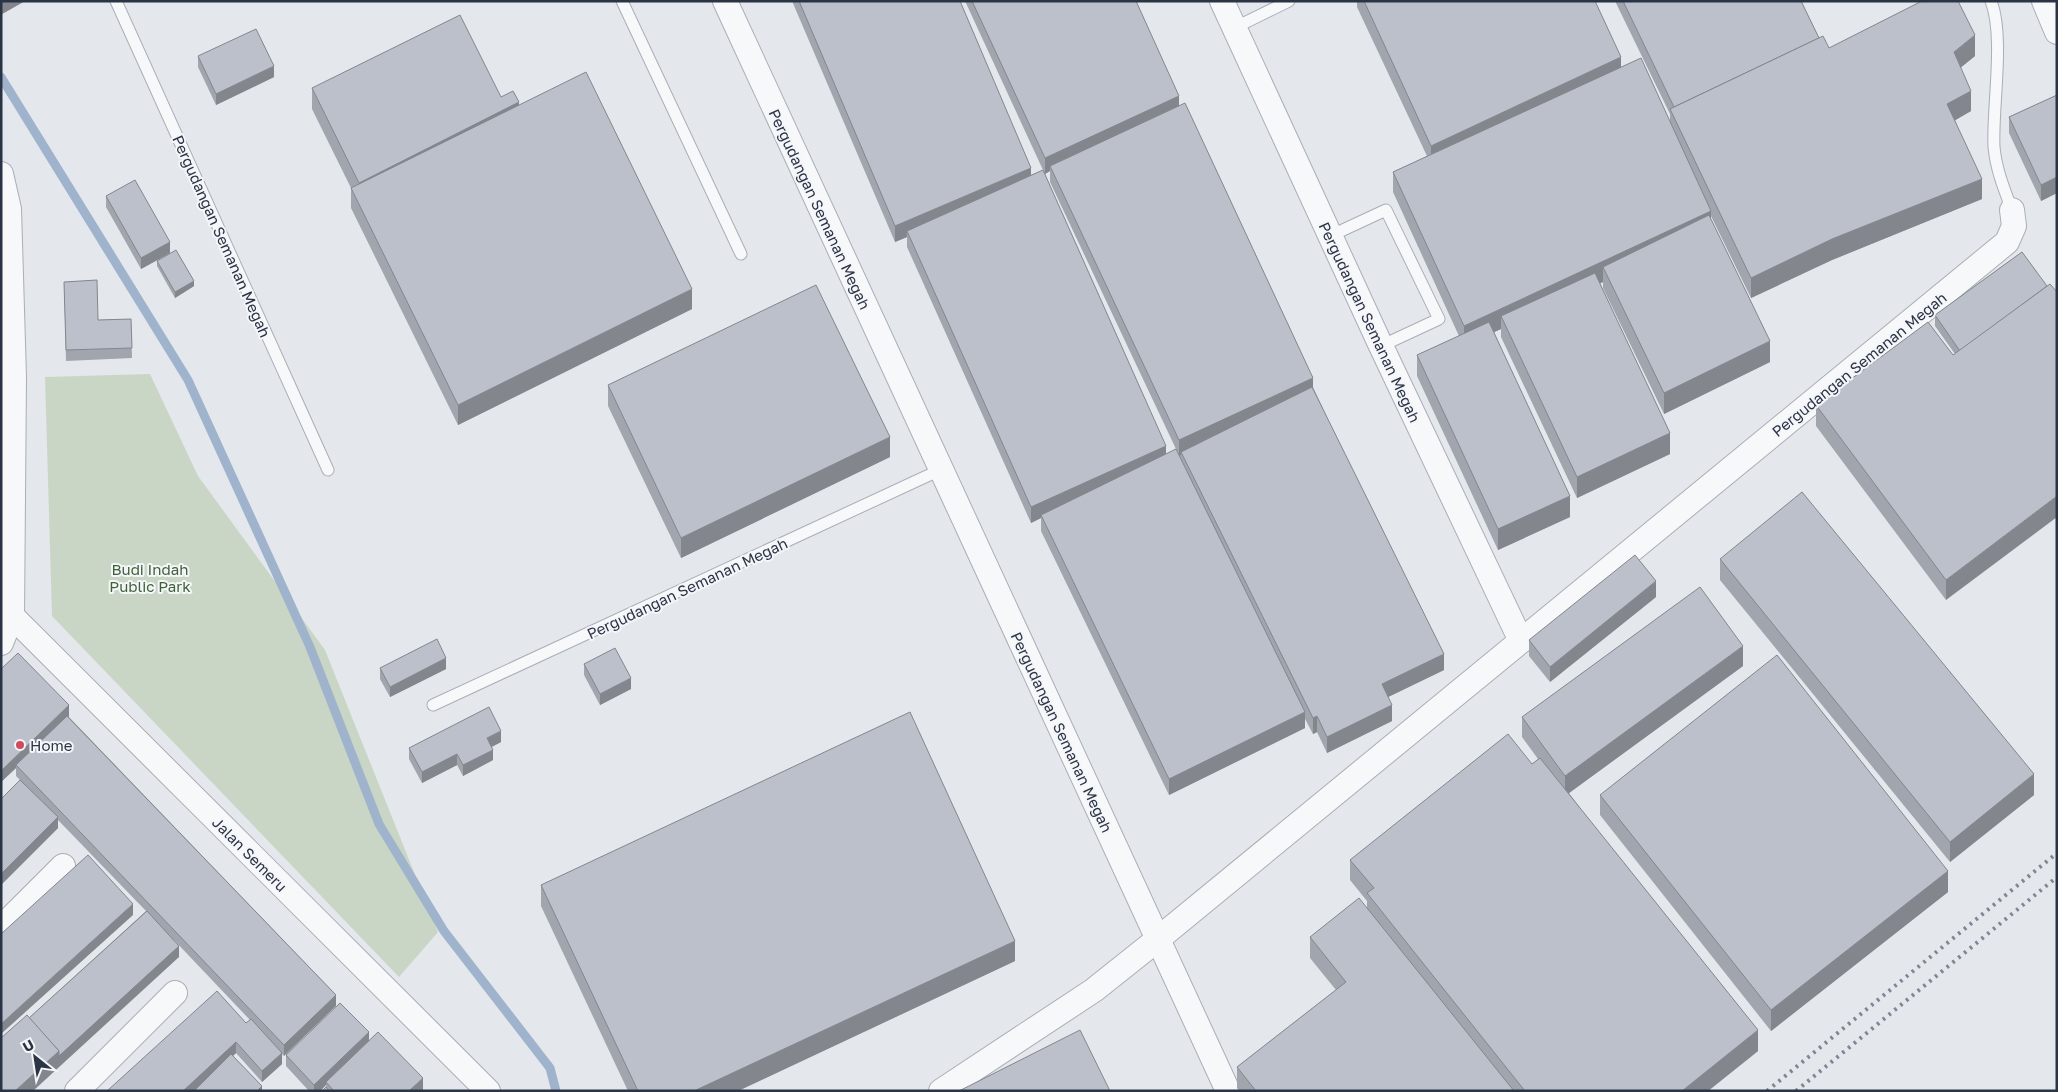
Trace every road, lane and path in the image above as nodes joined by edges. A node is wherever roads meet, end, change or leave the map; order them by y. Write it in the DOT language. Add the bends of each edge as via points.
graph roads {
  1 [pos="116,1"];
  2 [pos="622,1"];
  3 [pos="725,1"];
  4 [pos="1222,1"];
  5 [pos="1289,1"];
  6 [pos="1991,1"];
  7 [pos="2044,1"];
  8 [pos="1234,28"];
  9 [pos="2057,32"];
  10 [pos="1,174"];
  11 [pos="2012,210"];
  12 [pos="1330,236"];
  13 [pos="741,254"];
  14 [pos="1380,346"];
  15 [pos="8,378"];
  16 [pos="328,470"];
  17 [pos="940,470"];
  18 [pos="12,616"];
  19 [pos="1521,641"];
  20 [pos="1,643"];
  21 [pos="434,705"];
  22 [pos="64,866"];
  23 [pos="1,928"];
  24 [pos="1158,939"];
  25 [pos="175,993"];
  26 [pos="77,1091"];
  27 [pos="488,1091"];
  28 [pos="941,1091"];
  29 [pos="1228,1091"];
  1 -- 16 [label="lane, Pergudangan Semanan Megah"];
  2 -- 13 [label="lane"];
  3 -- 17 [label="street, Pergudangan Semanan Megah"];
  4 -- 8 [label="street, Pergudangan Semanan Megah"];
  5 -- 8 [label="lane"];
  6 -- 11 [label="lane, Pergudangan Semanan Megah" via="1996,36 1994,147 1999,176"];
  7 -- 9 [label="street"];
  8 -- 12 [label="street, Pergudangan Semanan Megah"];
  10 -- 15 [label="street" via="9,209"];
  11 -- 19 [label="street, Pergudangan Semanan Megah" via="2014,226 2007,242"];
  12 -- 14 [label="street, Pergudangan Semanan Megah"];
  12 -- 14 [label="lane" via="1386,210 1438,319"];
  14 -- 19 [label="street, Pergudangan Semanan Megah"];
  15 -- 18 [label="street"];
  17 -- 21 [label="lane, Pergudangan Semanan Megah"];
  17 -- 24 [label="street, Pergudangan Semanan Megah"];
  18 -- 20 [label="street"];
  18 -- 27 [label="street, Jalan Semeru"];
  19 -- 24 [label="street, Pergudangan Semanan Megah"];
  22 -- 23 [label="street"];
  24 -- 28 [label="street, Pergudangan Semanan Megah" via="1094,990"];
  24 -- 29 [label="street, Pergudangan Semanan Megah"];
  25 -- 26 [label="street"];
}
